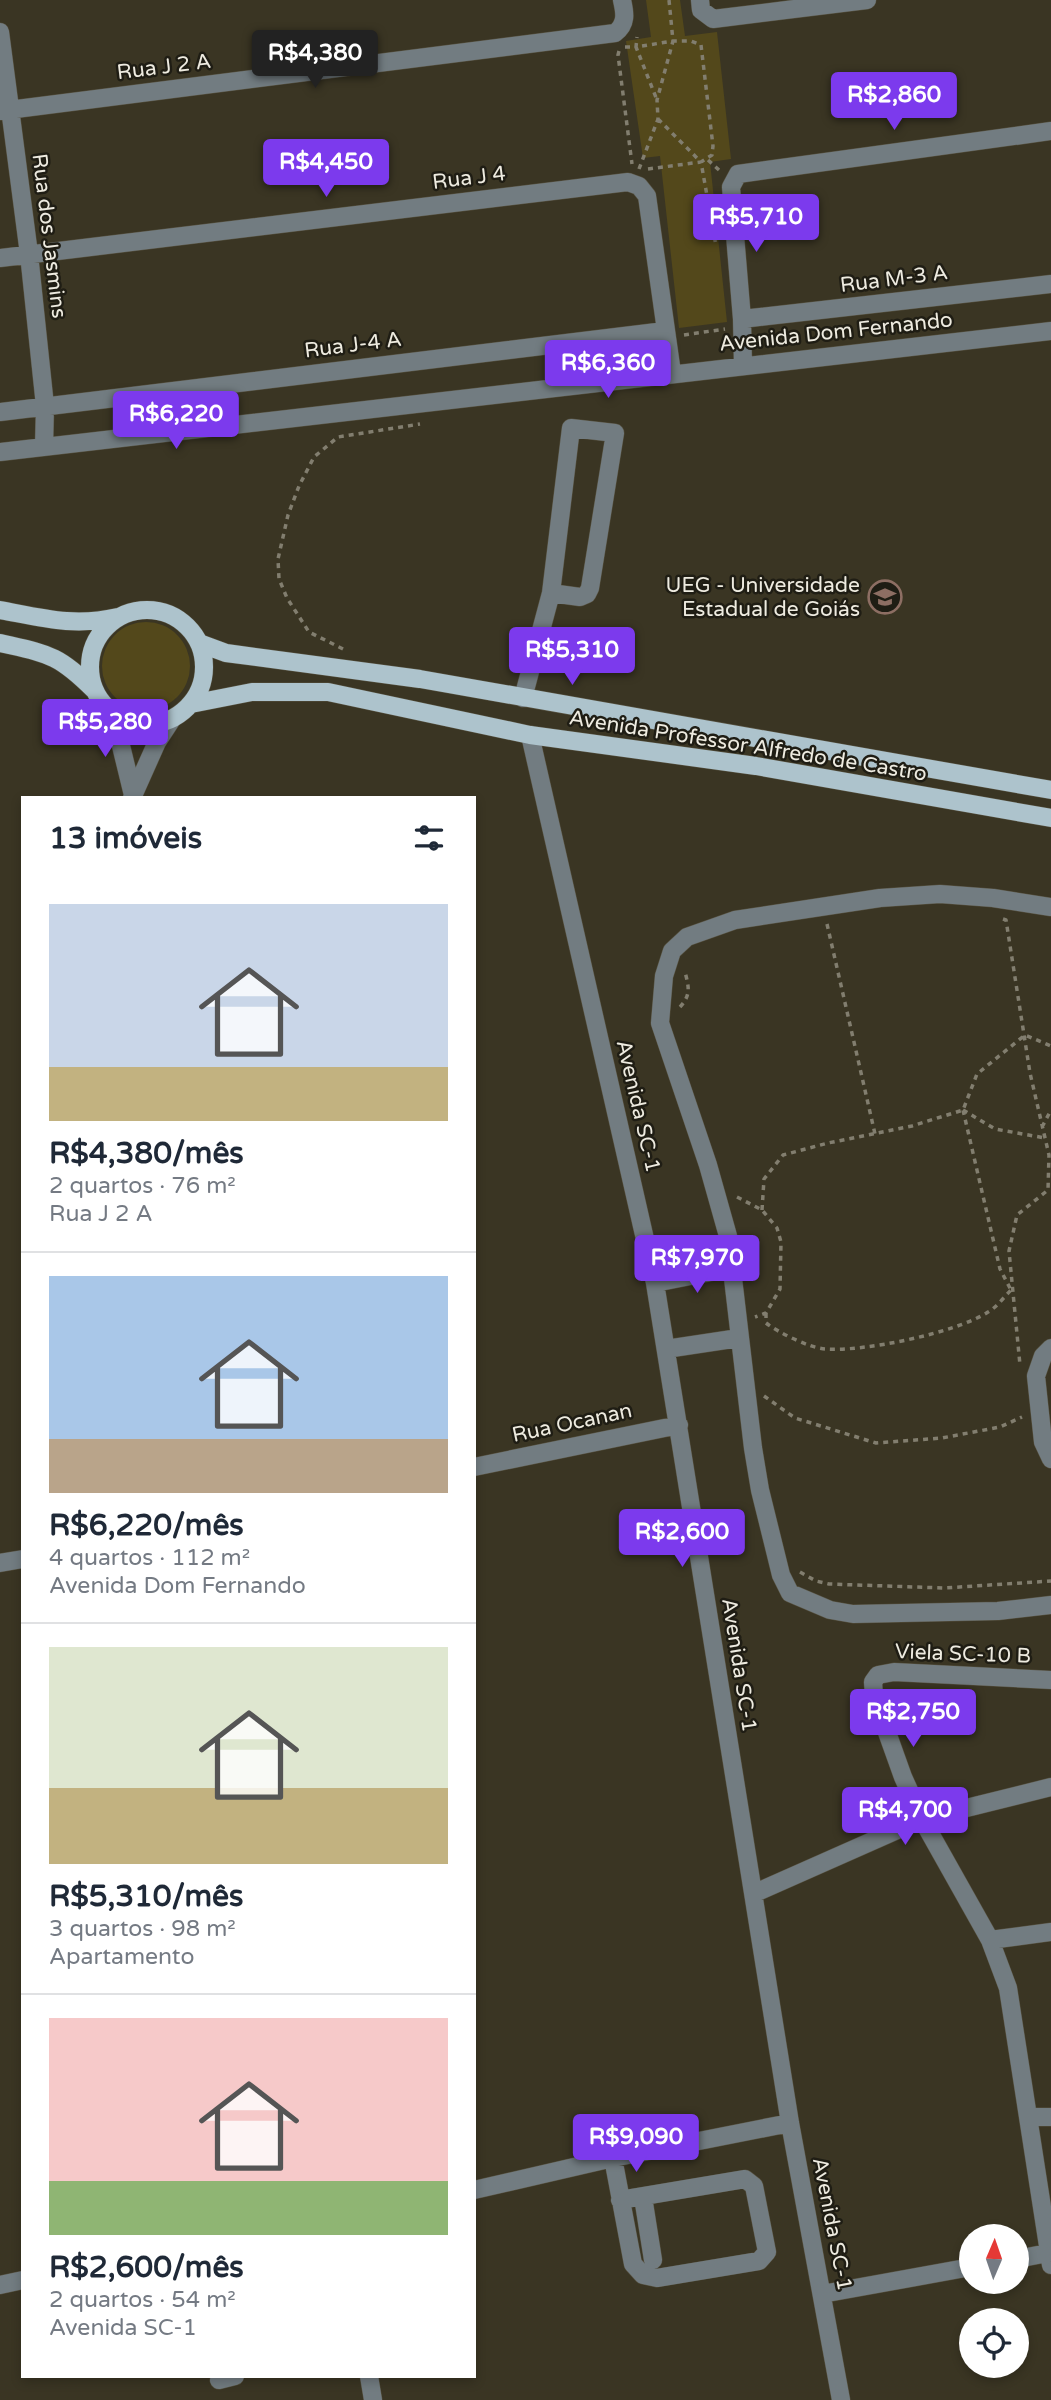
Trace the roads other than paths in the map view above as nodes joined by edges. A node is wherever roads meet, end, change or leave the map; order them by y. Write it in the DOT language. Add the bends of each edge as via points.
graph roads {
  1 [pos="622,0"];
  2 [pos="700,0"];
  3 [pos="867,0"];
  4 [pos="0,32"];
  5 [pos="5,110"];
  6 [pos="1051,131"];
  7 [pos="29,254"];
  8 [pos="0,258"];
  9 [pos="1051,284"];
  10 [pos="735,321"];
  11 [pos="1051,331"];
  12 [pos="673,333"];
  13 [pos="743,366"];
  14 [pos="672,373"];
  15 [pos="45,406"];
  16 [pos="0,412"];
  17 [pos="44,447"];
  18 [pos="0,452"];
  19 [pos="551,593"];
  20 [pos="0,610"];
  21 [pos="121,617"];
  22 [pos="0,643"];
  23 [pos="199,643"];
  24 [pos="95,691"];
  25 [pos="523,698"];
  26 [pos="191,704"];
  27 [pos="113,713"];
  28 [pos="172,719"];
  29 [pos="530,735"];
  30 [pos="1051,790"];
  31 [pos="133,796"];
  32 [pos="1051,818"];
  33 [pos="1051,908"];
  34 [pos="731,1268"];
  35 [pos="655,1283"];
  36 [pos="739,1338"];
  37 [pos="1051,1348"];
  38 [pos="666,1349"];
  39 [pos="679,1425"];
  40 [pos="1051,1459"];
  41 [pos="476,1467"];
  42 [pos="21,1559"];
  43 [pos="0,1563"];
  44 [pos="1051,1605"];
  45 [pos="1051,1680"];
  46 [pos="1051,1787"];
  47 [pos="922,1819"];
  48 [pos="755,1893"];
  49 [pos="1051,1932"];
  50 [pos="990,1940"];
  51 [pos="1028,2117"];
  52 [pos="1051,2117"];
  53 [pos="790,2123"];
  54 [pos="613,2158"];
  55 [pos="476,2190"];
  56 [pos="643,2197"];
  57 [pos="620,2200"];
  58 [pos="1029,2259"];
  59 [pos="1049,2259"];
  60 [pos="653,2260"];
  61 [pos="959,2269"];
  62 [pos="21,2280"];
  63 [pos="0,2285"];
  64 [pos="822,2294"];
  65 [pos="369,2378"];
  66 [pos="373,2400"];
  67 [pos="841,2400"];
  1 -- 5 [label="street, Rua J 2 A" via="625,16 615,33"];
  2 -- 3 [label="street" via="701,10 713,19"];
  4 -- 5 [label="street, Rua dos Jasmins"];
  5 -- 7 [label="street, Rua dos Jasmins"];
  6 -- 10 [label="street" via="738,174 731,187"];
  7 -- 8 [label="street, Rua J 4"];
  7 -- 12 [label="street, Rua J 4" via="628,182 639,186 647,197"];
  7 -- 15 [label="street, Rua dos Jasmins"];
  9 -- 10 [label="street, Rua M-3 A"];
  10 -- 13 [label="street"];
  11 -- 13 [label="street, Avenida Dom Fernando"];
  12 -- 14 [label="street, Rua J 4"];
  12 -- 15 [label="street, Rua J-4 A"];
  13 -- 14 [label="street, Avenida Dom Fernando"];
  14 -- 17 [label="street, Avenida Dom Fernando"];
  15 -- 16 [label="street, Rua J-4 A"];
  15 -- 17 [label="street, Rua dos Jasmins"];
  17 -- 18 [label="street, Avenida Dom Fernando"];
  19 -- 19 [label="street" via="571,428 615,433 590,588 580,597"];
  19 -- 25 [label="street"];
  20 -- 21 [label="main road" via="92,623"];
  21 -- 23 [label="main road" via="151,611 166,614 180,621"];
  21 -- 24 [label="main road" via="104,630 93,649 90,670"];
  22 -- 24 [label="main road" via="61,660"];
  23 -- 25 [label="main road, Avenida Professor Alfredo de Castro" via="226,653"];
  23 -- 26 [label="main road" via="202,685"];
  24 -- 27 [label="main road"];
  25 -- 30 [label="main road, Avenida Professor Alfredo de Castro"];
  26 -- 28 [label="main road"];
  26 -- 29 [label="main road, Avenida Professor Alfredo de Castro" via="252,692 328,692"];
  27 -- 28 [label="main road" via="142,724"];
  27 -- 31 [label="street"];
  28 -- 31 [label="street"];
  29 -- 32 [label="main road, Avenida Professor Alfredo de Castro" via="770,769"];
  29 -- 35 [label="street, Avenida SC-1"];
  33 -- 34 [label="street" via="940,894 880,898 735,920 687,937 672,951 664,976 660,1023 708,1166 728,1236"];
  34 -- 35 [label="street"];
  34 -- 36 [label="street"];
  35 -- 38 [label="street, Avenida SC-1"];
  36 -- 38 [label="street"];
  36 -- 44 [label="street" via="760,1490 781,1575 790,1593 853,1615"];
  37 -- 40 [label="street" via="1042,1356 1036,1376 1043,1443"];
  38 -- 39 [label="street, Avenida SC-1"];
  39 -- 41 [label="street, Rua Ocanan"];
  39 -- 48 [label="street, Avenida SC-1"];
  42 -- 43 [label="street"];
  45 -- 47 [label="street, Viela SC-10 B" via="894,1672 875,1677 874,1696"];
  46 -- 47 [label="street"];
  47 -- 48 [label="street"];
  47 -- 50 [label="street"];
  48 -- 53 [label="street, Avenida SC-1"];
  49 -- 50 [label="street"];
  50 -- 51 [label="street" via="1008,1988"];
  51 -- 52 [label="street"];
  51 -- 59 [label="street"];
  53 -- 54 [label="street"];
  53 -- 64 [label="street, Avenida SC-1"];
  54 -- 55 [label="street"];
  54 -- 57 [label="street"];
  56 -- 57 [label="street"];
  56 -- 57 [label="street" via="745,2179 754,2186 767,2252 759,2261 657,2278 643,2275 633,2264"];
  56 -- 60 [label="street"];
  58 -- 59 [label="street"];
  61 -- 64 [label="street"];
  62 -- 63 [label="street"];
  64 -- 67 [label="street, Avenida SC-1"];
  65 -- 66 [label="street"];
}
